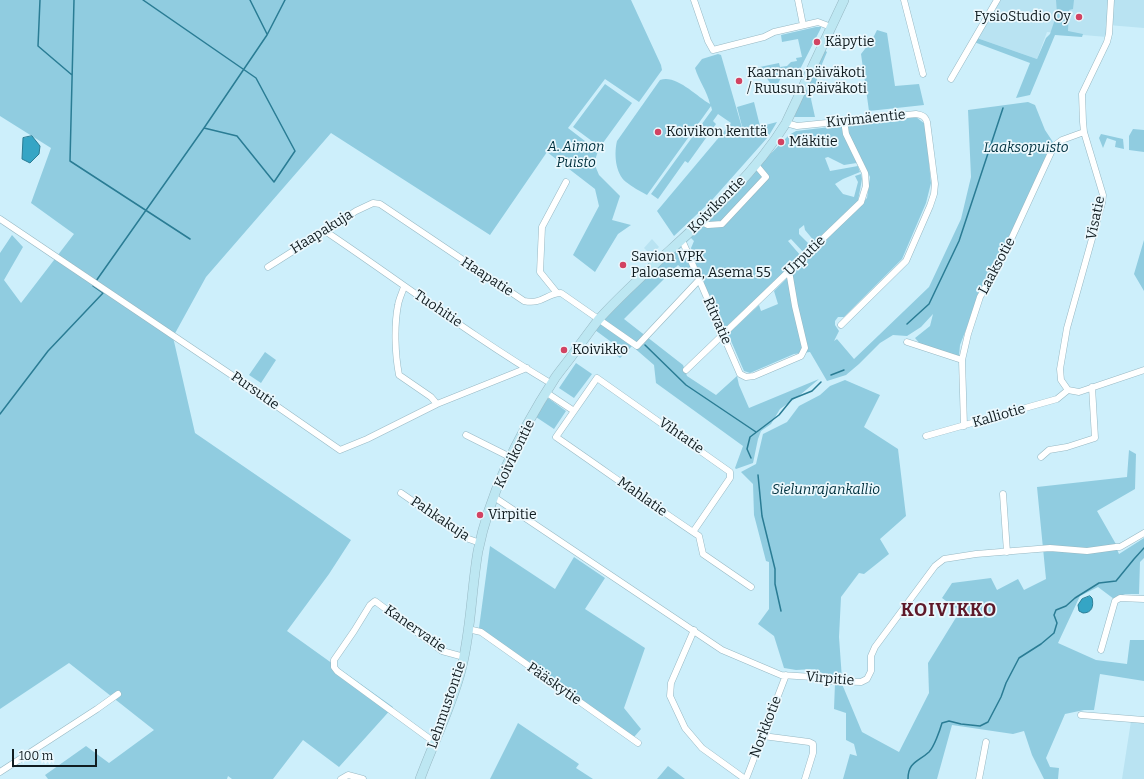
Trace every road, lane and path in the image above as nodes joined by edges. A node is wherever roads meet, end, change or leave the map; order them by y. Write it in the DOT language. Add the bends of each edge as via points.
graph roads {
  1 [pos="694,0"];
  2 [pos="798,0"];
  3 [pos="844,0"];
  4 [pos="904,0"];
  5 [pos="997,0"];
  6 [pos="1111,0"];
  7 [pos="803,25"];
  8 [pos="831,27"];
  9 [pos="923,74"];
  10 [pos="951,79"];
  11 [pos="844,121"];
  12 [pos="786,123"];
  13 [pos="1084,132"];
  14 [pos="756,165"];
  15 [pos="566,182"];
  16 [pos="380,204"];
  17 [pos="0,219"];
  18 [pos="702,222"];
  19 [pos="325,231"];
  20 [pos="682,240"];
  21 [pos="268,267"];
  22 [pos="789,271"];
  23 [pos="699,280"];
  24 [pos="404,287"];
  25 [pos="557,293"];
  26 [pos="599,320"];
  27 [pos="840,325"];
  28 [pos="723,334"];
  29 [pos="907,342"];
  30 [pos="962,360"];
  31 [pos="527,368"];
  32 [pos="686,370"];
  33 [pos="1144,370"];
  34 [pos="552,384"];
  35 [pos="1092,387"];
  36 [pos="1068,390"];
  37 [pos="547,393"];
  38 [pos="437,404"];
  39 [pos="579,404"];
  40 [pos="574,411"];
  41 [pos="964,426"];
  42 [pos="466,435"];
  43 [pos="926,436"];
  44 [pos="510,457"];
  45 [pos="1041,457"];
  46 [pos="401,493"];
  47 [pos="1003,494"];
  48 [pos="494,497"];
  49 [pos="693,532"];
  50 [pos="1144,533"];
  51 [pos="480,543"];
  52 [pos="1007,552"];
  53 [pos="751,587"];
  54 [pos="1144,599"];
  55 [pos="468,630"];
  56 [pos="694,630"];
  57 [pos="1101,650"];
  58 [pos="464,658"];
  59 [pos="786,675"];
  60 [pos="118,694"];
  61 [pos="1081,714"];
  62 [pos="1144,720"];
  63 [pos="763,736"];
  64 [pos="434,742"];
  65 [pos="986,742"];
  66 [pos="638,743"];
  67 [pos="0,772"];
  68 [pos="341,779"];
  69 [pos="363,779"];
  70 [pos="420,779"];
  71 [pos="745,779"];
  72 [pos="805,779"];
  73 [pos="979,779"];
  1 -- 7 [label="street" via="713,50"];
  2 -- 7 [label="street"];
  3 -- 8 [label="main road, Koivikontie"];
  4 -- 9 [label="street"];
  5 -- 10 [label="street"];
  6 -- 13 [label="street, Visatie" via="1107,42 1082,94"];
  7 -- 8 [label="street" via="818,22"];
  8 -- 12 [label="main road, Koivikontie"];
  11 -- 12 [label="street, Kivimäentie" via="797,126"];
  11 -- 22 [label="street, Urputie" via="846,134 865,173 866,186 861,202"];
  11 -- 27 [label="street, Kivimäentie" via="923,115 927,122 935,184 930,206 906,261"];
  12 -- 14 [label="main road, Koivikontie"];
  13 -- 30 [label="street, Laaksotie" via="1062,140 1054,146 1012,238 980,297"];
  13 -- 36 [label="street, Visatie" via="1103,195 1067,328 1060,369 1061,380"];
  14 -- 18 [label="main road, Koivikontie"];
  14 -- 18 [label="street" via="766,177 722,224 708,225"];
  15 -- 25 [label="street" via="542,227 540,272"];
  16 -- 19 [label="street, Haapakuja" via="373,203 356,211"];
  16 -- 25 [label="street, Haapatie" via="524,301 536,302"];
  17 -- 38 [label="street, Pursutie" via="340,450"];
  18 -- 20 [label="main road, Koivikontie"];
  19 -- 21 [label="street, Haapakuja"];
  19 -- 24 [label="street, Tuohitie"];
  20 -- 23 [label="street, Ritvatie"];
  20 -- 26 [label="main road, Koivikontie"];
  22 -- 28 [label="street, Urputie"];
  22 -- 28 [label="street, Ritvatie" via="805,348 801,356 746,377 740,374"];
  23 -- 26 [label="street" via="637,346"];
  23 -- 28 [label="street, Ritvatie"];
  24 -- 31 [label="street, Tuohitie"];
  24 -- 38 [label="street" via="396,320 399,375 426,393"];
  25 -- 26 [label="street" via="565,295"];
  26 -- 34 [label="main road, Koivikontie"];
  28 -- 32 [label="street, Urputie"];
  29 -- 30 [label="street"];
  30 -- 41 [label="street, Laaksotie"];
  31 -- 34 [label="street, Tuohitie"];
  31 -- 38 [label="street, Pursutie"];
  33 -- 35 [label="street"];
  34 -- 37 [label="main road, Koivikontie"];
  35 -- 36 [label="street" via="1079,392"];
  35 -- 45 [label="street" via="1095,438 1049,450"];
  36 -- 41 [label="street, Kalliotie" via="1057,399"];
  37 -- 40 [label="street"];
  37 -- 44 [label="main road, Koivikontie"];
  39 -- 40 [label="street, Mahlatie"];
  39 -- 49 [label="street, Vihtatie" via="597,378 729,470 730,478"];
  40 -- 49 [label="street, Mahlatie" via="554,436"];
  41 -- 43 [label="street, Kalliotie"];
  42 -- 44 [label="street"];
  44 -- 48 [label="main road, Koivikontie"];
  46 -- 51 [label="street, Pahkakuja" via="466,538"];
  47 -- 52 [label="street"];
  48 -- 51 [label="main road, Koivikontie"];
  48 -- 56 [label="street, Virpitie"];
  49 -- 53 [label="street, Mahlatie" via="699,536 703,554"];
  50 -- 52 [label="street, Virpitie" via="1120,547 1087,551 1050,548"];
  51 -- 55 [label="main road, Koivikontie"];
  52 -- 59 [label="street, Virpitie" via="944,559 935,566 875,647 867,679 849,682"];
  54 -- 57 [label="street" via="1120,598 1115,601"];
  55 -- 58 [label="main road, Lehmustontie"];
  55 -- 66 [label="street, Pääskytie" via="484,634"];
  56 -- 59 [label="street, Virpitie" via="722,650"];
  56 -- 71 [label="street" via="671,683 670,696 685,728 702,748"];
  58 -- 64 [label="main road, Lehmustontie" via="450,704"];
  58 -- 64 [label="street, Kanervatie" via="442,651 375,601 334,660 337,672"];
  59 -- 63 [label="street, Norkkotie"];
  60 -- 67 [label="street"];
  61 -- 62 [label="street"];
  63 -- 71 [label="street, Norkkotie"];
  63 -- 72 [label="street" via="813,744 813,753"];
  64 -- 70 [label="main road, Lehmustontie"];
  65 -- 73 [label="street"];
  68 -- 69 [label="street" via="348,775"];
}
